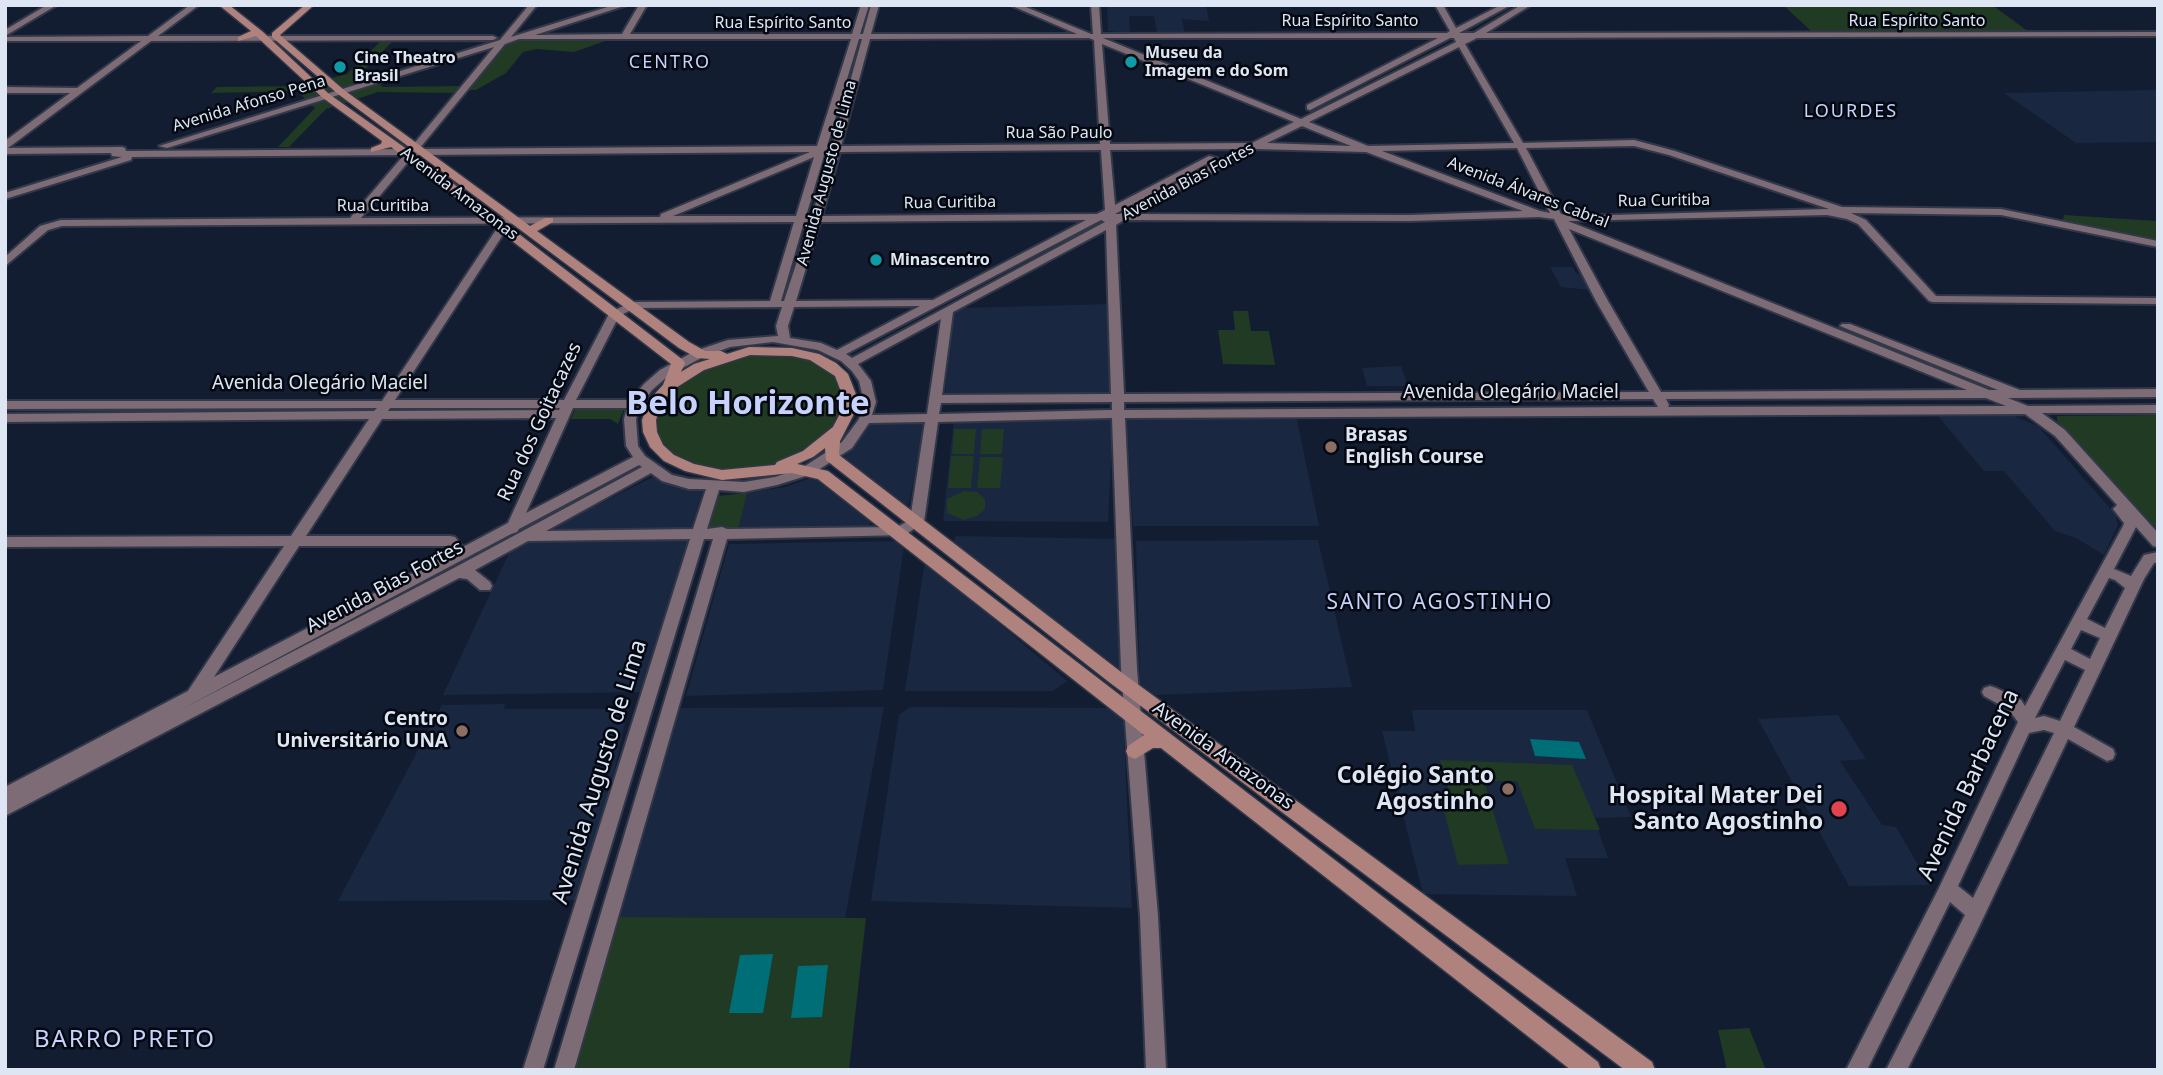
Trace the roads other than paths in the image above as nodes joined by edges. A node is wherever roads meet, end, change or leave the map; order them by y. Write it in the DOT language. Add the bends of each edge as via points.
graph roads {
  1 [pos="52,5"];
  2 [pos="195,5"];
  3 [pos="223,5"];
  4 [pos="310,5"];
  5 [pos="533,5"];
  6 [pos="601,5"];
  7 [pos="623,5"];
  8 [pos="643,5"];
  9 [pos="866,5"];
  10 [pos="875,5"];
  11 [pos="1014,5"];
  12 [pos="1032,5"];
  13 [pos="1094,5"];
  14 [pos="1438,5"];
  15 [pos="1507,5"];
  16 [pos="1527,5"];
  17 [pos="519,23"];
  18 [pos="531,26"];
  19 [pos="257,32"];
  20 [pos="542,34"];
  21 [pos="1481,34"];
  22 [pos="2158,34"];
  23 [pos="515,35"];
  24 [pos="1087,36"];
  25 [pos="1443,36"];
  26 [pos="5,37"];
  27 [pos="624,37"];
  28 [pos="856,37"];
  29 [pos="867,37"];
  30 [pos="1457,37"];
  31 [pos="493,38"];
  32 [pos="1098,38"];
  33 [pos="149,39"];
  34 [pos="265,39"];
  35 [pos="280,39"];
  36 [pos="241,40"];
  37 [pos="502,43"];
  38 [pos="338,89"];
  39 [pos="5,90"];
  40 [pos="79,91"];
  41 [pos="323,94"];
  42 [pos="1302,116"];
  43 [pos="1271,138"];
  44 [pos="388,140"];
  45 [pos="165,146"];
  46 [pos="179,146"];
  47 [pos="1254,146"];
  48 [pos="1279,146"];
  49 [pos="1234,147"];
  50 [pos="1521,147"];
  51 [pos="1389,148"];
  52 [pos="5,149"];
  53 [pos="1106,149"];
  54 [pos="1367,149"];
  55 [pos="128,150"];
  56 [pos="375,150"];
  57 [pos="457,150"];
  58 [pos="822,150"];
  59 [pos="834,150"];
  60 [pos="146,152"];
  61 [pos="115,153"];
  62 [pos="414,153"];
  63 [pos="93,156"];
  64 [pos="433,158"];
  65 [pos="5,187"];
  66 [pos="5,196"];
  67 [pos="1538,209"];
  68 [pos="1829,210"];
  69 [pos="684,215"];
  70 [pos="1853,215"];
  71 [pos="1557,216"];
  72 [pos="1108,217"];
  73 [pos="1122,217"];
  74 [pos="1575,219"];
  75 [pos="517,220"];
  76 [pos="549,220"];
  77 [pos="802,220"];
  78 [pos="816,220"];
  79 [pos="352,222"];
  80 [pos="499,224"];
  81 [pos="530,230"];
  82 [pos="2158,244"];
  83 [pos="5,263"];
  84 [pos="2158,301"];
  85 [pos="775,302"];
  86 [pos="790,303"];
  87 [pos="937,303"];
  88 [pos="633,305"];
  89 [pos="948,310"];
  90 [pos="614,314"];
  91 [pos="784,340"];
  92 [pos="699,354"];
  93 [pos="733,354"];
  94 [pos="838,354"];
  95 [pos="678,363"];
  96 [pos="851,363"];
  97 [pos="1942,375"];
  98 [pos="669,386"];
  99 [pos="2158,394"];
  100 [pos="2021,395"];
  101 [pos="1949,396"];
  102 [pos="1993,396"];
  103 [pos="1660,398"];
  104 [pos="935,399"];
  105 [pos="635,404"];
  106 [pos="5,405"];
  107 [pos="1118,406"];
  108 [pos="566,408"];
  109 [pos="2158,409"];
  110 [pos="381,410"];
  111 [pos="2030,411"];
  112 [pos="1668,412"];
  113 [pos="933,415"];
  114 [pos="5,418"];
  115 [pos="865,419"];
  116 [pos="841,426"];
  117 [pos="2060,432"];
  118 [pos="831,457"];
  119 [pos="645,463"];
  120 [pos="765,471"];
  121 [pos="807,471"];
  122 [pos="713,488"];
  123 [pos="917,522"];
  124 [pos="513,526"];
  125 [pos="722,532"];
  126 [pos="900,532"];
  127 [pos="700,533"];
  128 [pos="525,536"];
  129 [pos="295,541"];
  130 [pos="5,542"];
  131 [pos="2158,542"];
  132 [pos="503,548"];
  133 [pos="2158,557"];
  134 [pos="457,565"];
  135 [pos="2106,569"];
  136 [pos="2135,582"];
  137 [pos="485,586"];
  138 [pos="2078,620"];
  139 [pos="2109,635"];
  140 [pos="2062,652"];
  141 [pos="2093,667"];
  142 [pos="1130,688"];
  143 [pos="1990,692"];
  144 [pos="194,695"];
  145 [pos="1132,716"];
  146 [pos="2025,724"];
  147 [pos="2064,729"];
  148 [pos="137,732"];
  149 [pos="1164,740"];
  150 [pos="1135,751"];
  151 [pos="2107,754"];
  152 [pos="5,794"];
  153 [pos="5,809"];
  154 [pos="1947,888"];
  155 [pos="1976,912"];
  156 [pos="533,1070"];
  157 [pos="564,1070"];
  158 [pos="1156,1070"];
  159 [pos="1590,1070"];
  160 [pos="1644,1070"];
  161 [pos="1856,1070"];
  162 [pos="1896,1070"];
  1 -- 26 [label="street"];
  2 -- 33 [label="street"];
  3 -- 19 [label="main road, Avenida Amazonas"];
  4 -- 35 [label="main road" via="276,33"];
  5 -- 17 [label="street"];
  6 -- 18 [label="street, Avenida Afonso Pena"];
  7 -- 20 [label="street"];
  8 -- 27 [label="street"];
  9 -- 28 [label="street, Avenida Augusto de Lima"];
  10 -- 29 [label="street, Avenida Augusto de Lima"];
  11 -- 24 [label="street, Avenida Álvares Cabral"];
  12 -- 32 [label="street, Avenida Álvares Cabral"];
  13 -- 32 [label="street"];
  14 -- 30 [label="street"];
  15 -- 30 [label="street, Avenida Bias Fortes"];
  16 -- 21 [label="street, Avenida Bias Fortes"];
  17 -- 18 [label="street"];
  17 -- 23 [label="street"];
  18 -- 23 [label="street, Avenida Afonso Pena"];
  19 -- 34 [label="main road, Avenida Amazonas"];
  19 -- 36 [label="main road"];
  20 -- 23 [label="street, Rua Espírito Santo"];
  20 -- 27 [label="street, Rua Espírito Santo"];
  21 -- 22 [label="street, Rua Espírito Santo"];
  21 -- 30 [label="street, Avenida Bias Fortes"];
  23 -- 31 [label="street, Avenida Afonso Pena"];
  23 -- 37 [label="street, Avenida Afonso Pena"];
  24 -- 29 [label="street, Rua Espírito Santo"];
  24 -- 32 [label="street, Avenida Álvares Cabral"];
  25 -- 30 [label="street, Rua Espírito Santo"];
  25 -- 32 [label="street, Rua Espírito Santo"];
  25 -- 42 [label="street, Avenida Bias Fortes"];
  26 -- 33 [label="street"];
  27 -- 28 [label="street, Rua Espírito Santo"];
  28 -- 29 [label="street, Rua Espírito Santo"];
  28 -- 58 [label="street, Avenida Augusto de Lima"];
  29 -- 59 [label="street, Avenida Augusto de Lima"];
  30 -- 42 [label="street, Avenida Bias Fortes"];
  30 -- 50 [label="street"];
  31 -- 35 [label="street"];
  31 -- 38 [label="street, Avenida Afonso Pena"];
  32 -- 42 [label="street, Avenida Álvares Cabral"];
  32 -- 53 [label="street"];
  33 -- 36 [label="street"];
  33 -- 40 [label="street"];
  34 -- 35 [label="street"];
  34 -- 36 [label="street"];
  34 -- 41 [label="main road, Avenida Amazonas"];
  35 -- 38 [label="main road, Avenida Amazonas"];
  37 -- 38 [label="street, Avenida Afonso Pena"];
  37 -- 62 [label="street"];
  38 -- 41 [label="street, Avenida Afonso Pena"];
  38 -- 62 [label="main road, Avenida Amazonas"];
  39 -- 40 [label="street"];
  40 -- 52 [label="street"];
  41 -- 44 [label="main road, Avenida Amazonas"];
  41 -- 46 [label="street, Avenida Afonso Pena"];
  41 -- 55 [label="street, Avenida Afonso Pena"];
  42 -- 43 [label="street, Avenida Bias Fortes"];
  42 -- 49 [label="street, Avenida Bias Fortes"];
  42 -- 51 [label="street, Avenida Álvares Cabral"];
  42 -- 54 [label="street, Avenida Álvares Cabral"];
  43 -- 47 [label="street, Avenida Bias Fortes"];
  43 -- 48 [label="street"];
  44 -- 56 [label="main road" via="386,146"];
  44 -- 62 [label="main road, Avenida Amazonas"];
  45 -- 46 [label="street, Avenida Afonso Pena"];
  45 -- 55 [label="street"];
  45 -- 60 [label="street, Avenida Afonso Pena"];
  46 -- 56 [label="street, Rua São Paulo"];
  46 -- 60 [label="street, Rua São Paulo"];
  47 -- 48 [label="street, Rua São Paulo"];
  47 -- 49 [label="street, Rua São Paulo"];
  47 -- 73 [label="street, Avenida Bias Fortes"];
  48 -- 54 [label="street, Rua São Paulo"];
  49 -- 53 [label="street, Rua São Paulo"];
  49 -- 72 [label="street, Avenida Bias Fortes"];
  50 -- 51 [label="street, Rua São Paulo"];
  50 -- 68 [label="street, Rua São Paulo" via="1634,144 1661,149"];
  50 -- 71 [label="street"];
  51 -- 54 [label="street, Rua São Paulo"];
  51 -- 67 [label="street, Avenida Álvares Cabral"];
  52 -- 63 [label="street"];
  53 -- 59 [label="street, Rua São Paulo"];
  53 -- 72 [label="street"];
  54 -- 67 [label="street, Avenida Álvares Cabral"];
  55 -- 61 [label="street, Avenida Afonso Pena"];
  55 -- 63 [label="street"];
  56 -- 62 [label="street, Rua São Paulo"];
  57 -- 58 [label="street, Rua São Paulo"];
  57 -- 62 [label="street, Rua São Paulo"];
  57 -- 64 [label="street, Rua São Paulo"];
  58 -- 59 [label="street, Rua São Paulo"];
  58 -- 69 [label="street"];
  58 -- 77 [label="street, Avenida Augusto de Lima"];
  59 -- 78 [label="street, Avenida Augusto de Lima"];
  60 -- 61 [label="street, Rua São Paulo"];
  60 -- 66 [label="street, Avenida Afonso Pena"];
  61 -- 63 [label="street, Avenida Afonso Pena"];
  62 -- 64 [label="main road, Avenida Amazonas"];
  62 -- 79 [label="street, Rua São Paulo"];
  62 -- 80 [label="main road, Avenida Amazonas"];
  63 -- 65 [label="street, Avenida Afonso Pena"];
  64 -- 75 [label="main road, Avenida Amazonas"];
  67 -- 71 [label="street, Avenida Álvares Cabral"];
  67 -- 73 [label="street, Rua Curitiba" via="1410,218"];
  68 -- 70 [label="street, Rua Curitiba"];
  68 -- 74 [label="street, Rua Curitiba"];
  69 -- 76 [label="street, Rua Curitiba" via="654,220"];
  69 -- 77 [label="street, Rua Curitiba"];
  70 -- 82 [label="street, Rua Curitiba" via="2001,212"];
  70 -- 84 [label="street" via="1933,299"];
  71 -- 74 [label="street, Rua Curitiba"];
  71 -- 97 [label="street, Avenida Álvares Cabral"];
  71 -- 103 [label="street"];
  72 -- 73 [label="street, Rua Curitiba"];
  72 -- 78 [label="street, Rua Curitiba"];
  72 -- 87 [label="street, Avenida Bias Fortes"];
  72 -- 89 [label="street, Avenida Bias Fortes"];
  72 -- 107 [label="street"];
  74 -- 100 [label="street, Avenida Álvares Cabral"];
  75 -- 76 [label="street, Rua Curitiba"];
  75 -- 80 [label="street, Rua Curitiba"];
  75 -- 81 [label="main road, Avenida Amazonas"];
  76 -- 81 [label="main road"];
  77 -- 78 [label="street, Rua Curitiba"];
  77 -- 85 [label="street, Avenida Augusto de Lima"];
  78 -- 86 [label="street, Avenida Augusto de Lima"];
  79 -- 80 [label="street, Rua Curitiba"];
  79 -- 83 [label="street, Rua Curitiba" via="61,223 44,229"];
  80 -- 90 [label="main road, Avenida Amazonas"];
  80 -- 110 [label="street"];
  81 -- 88 [label="main road, Avenida Amazonas"];
  85 -- 86 [label="street"];
  85 -- 88 [label="street"];
  86 -- 87 [label="street"];
  86 -- 91 [label="street, Avenida Augusto de Lima" via="782,326"];
  87 -- 89 [label="street"];
  87 -- 94 [label="street, Avenida Bias Fortes"];
  88 -- 90 [label="street"];
  88 -- 92 [label="main road, Avenida Amazonas"];
  89 -- 96 [label="street, Avenida Bias Fortes"];
  89 -- 104 [label="street"];
  90 -- 95 [label="main road, Avenida Amazonas"];
  90 -- 108 [label="street, Rua dos Goitacazes"];
  91 -- 92 [label="street" via="743,341"];
  91 -- 94 [label="street"];
  92 -- 93 [label="main road"];
  92 -- 95 [label="street"];
  93 -- 98 [label="main road" via="699,367"];
  93 -- 116 [label="main road" via="793,352 814,356 831,366 841,374 850,397"];
  94 -- 96 [label="street"];
  95 -- 98 [label="main road"];
  95 -- 105 [label="street"];
  96 -- 115 [label="street" via="868,393"];
  97 -- 101 [label="street" via="1954,385"];
  97 -- 102 [label="street, Avenida Álvares Cabral"];
  98 -- 120 [label="main road" via="657,399 649,420 653,440 664,454 706,473"];
  99 -- 100 [label="street, Avenida Olegário Maciel"];
  100 -- 102 [label="street, Avenida Olegário Maciel"];
  101 -- 102 [label="street, Avenida Olegário Maciel"];
  101 -- 103 [label="street, Avenida Olegário Maciel"];
  102 -- 111 [label="street, Avenida Álvares Cabral"];
  103 -- 107 [label="street, Avenida Olegário Maciel"];
  103 -- 112 [label="street"];
  104 -- 107 [label="street, Avenida Olegário Maciel"];
  104 -- 113 [label="street"];
  105 -- 108 [label="street, Avenida Olegário Maciel"];
  105 -- 119 [label="street" via="629,432 632,446"];
  106 -- 110 [label="street, Avenida Olegário Maciel"];
  107 -- 112 [label="street, Avenida Olegário Maciel"];
  107 -- 113 [label="street, Avenida Olegário Maciel"];
  107 -- 142 [label="street"];
  108 -- 110 [label="street, Avenida Olegário Maciel"];
  108 -- 124 [label="street, Rua dos Goitacazes"];
  109 -- 111 [label="street, Avenida Olegário Maciel"];
  110 -- 114 [label="street, Avenida Olegário Maciel"];
  110 -- 129 [label="street"];
  111 -- 112 [label="street, Avenida Olegário Maciel"];
  111 -- 117 [label="street"];
  113 -- 115 [label="street, Avenida Olegário Maciel"];
  113 -- 123 [label="street"];
  115 -- 118 [label="street"];
  116 -- 118 [label="main road"];
  116 -- 120 [label="main road" via="808,454"];
  117 -- 131 [label="street"];
  117 -- 135 [label="street, Avenida Barbacena" via="2062,444 2131,522"];
  118 -- 121 [label="street"];
  118 -- 123 [label="main road, Avenida Amazonas"];
  119 -- 122 [label="street" via="667,478"];
  119 -- 124 [label="street, Avenida Bias Fortes"];
  119 -- 128 [label="street, Avenida Bias Fortes"];
  120 -- 121 [label="main road, Avenida Amazonas"];
  121 -- 122 [label="street" via="760,485"];
  121 -- 126 [label="main road, Avenida Amazonas" via="823,475"];
  122 -- 127 [label="street, Avenida Augusto de Lima"];
  123 -- 126 [label="street"];
  123 -- 142 [label="main road, Avenida Amazonas"];
  124 -- 128 [label="street"];
  124 -- 132 [label="street, Rua dos Goitacazes"];
  124 -- 134 [label="street, Avenida Bias Fortes"];
  125 -- 126 [label="street"];
  125 -- 127 [label="street"];
  125 -- 157 [label="street"];
  126 -- 145 [label="main road, Avenida Amazonas"];
  127 -- 128 [label="street"];
  127 -- 156 [label="street, Avenida Augusto de Lima"];
  128 -- 132 [label="street, Avenida Bias Fortes"];
  129 -- 130 [label="street"];
  129 -- 134 [label="street" via="450,541 456,547"];
  129 -- 144 [label="street"];
  132 -- 134 [label="street, Avenida Bias Fortes"];
  133 -- 136 [label="street" via="2149,559"];
  134 -- 137 [label="street"];
  134 -- 144 [label="street, Avenida Bias Fortes"];
  134 -- 148 [label="street, Avenida Bias Fortes"];
  135 -- 136 [label="street"];
  135 -- 138 [label="street, Avenida Barbacena"];
  136 -- 139 [label="street"];
  138 -- 139 [label="street"];
  138 -- 140 [label="street, Avenida Barbacena"];
  139 -- 141 [label="street"];
  140 -- 141 [label="street"];
  140 -- 146 [label="street, Avenida Barbacena"];
  141 -- 147 [label="street"];
  142 -- 145 [label="street"];
  142 -- 160 [label="main road, Avenida Amazonas"];
  143 -- 146 [label="street" via="2015,705"];
  144 -- 148 [label="street, Avenida Bias Fortes"];
  145 -- 149 [label="main road, Avenida Amazonas"];
  145 -- 150 [label="street"];
  146 -- 147 [label="street"];
  146 -- 154 [label="street, Avenida Barbacena"];
  147 -- 151 [label="street"];
  147 -- 155 [label="street"];
  148 -- 152 [label="street"];
  148 -- 153 [label="street"];
  149 -- 150 [label="main road" via="1149,741"];
  149 -- 159 [label="main road, Avenida Amazonas"];
  150 -- 158 [label="street"];
  154 -- 155 [label="street"];
  154 -- 161 [label="street, Avenida Barbacena"];
  155 -- 162 [label="street"];
}
